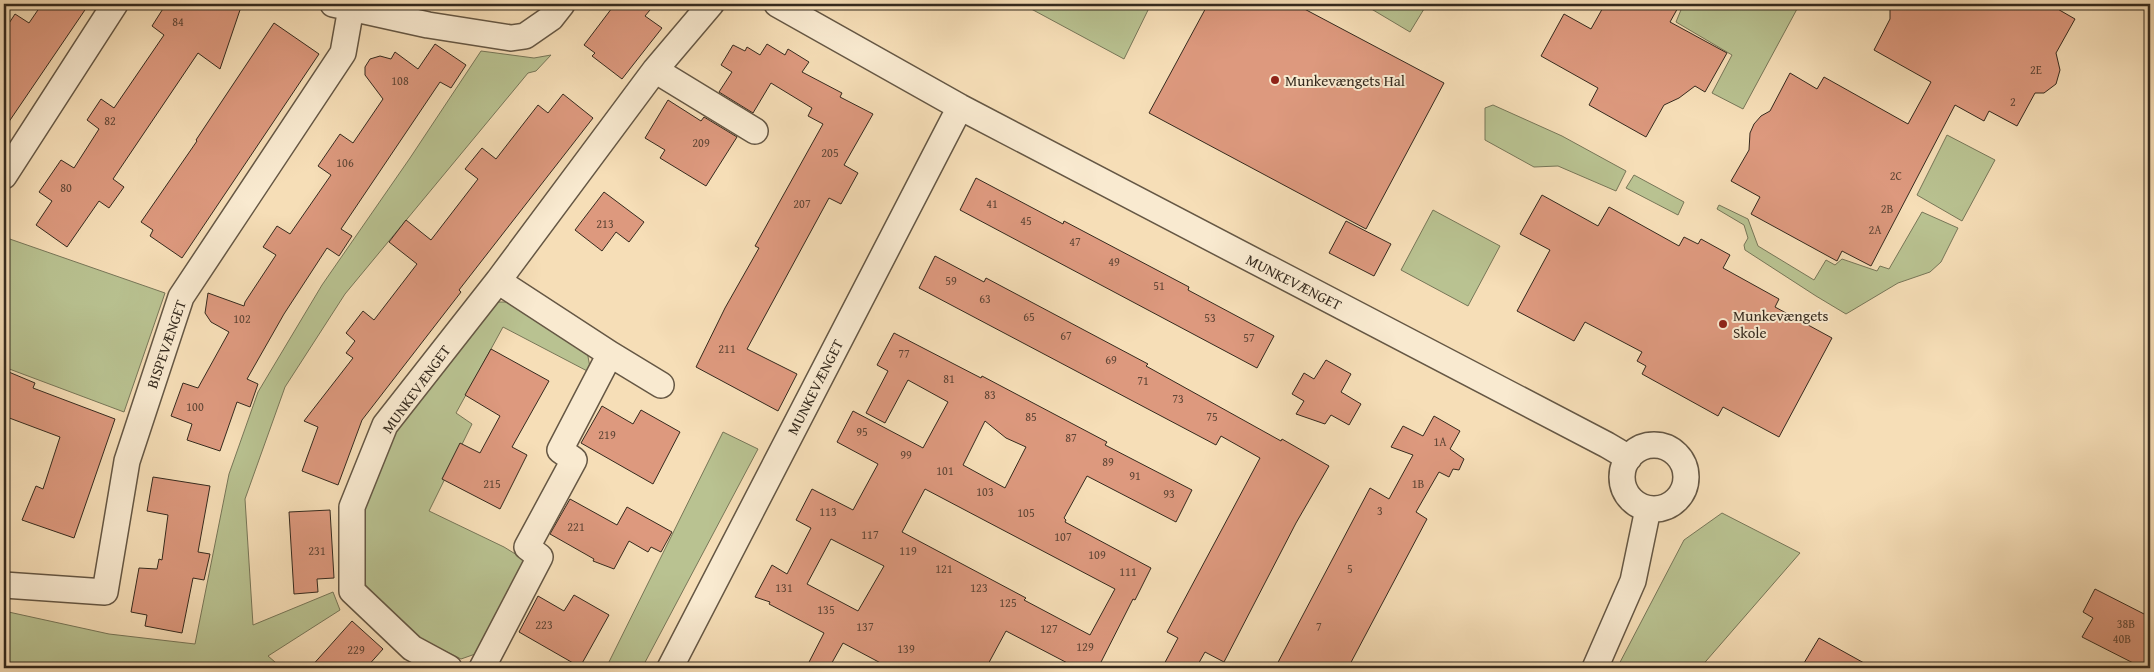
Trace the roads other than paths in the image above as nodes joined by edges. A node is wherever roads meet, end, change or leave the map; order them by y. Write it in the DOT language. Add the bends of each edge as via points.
graph roads {
  1 [pos="115,4"];
  2 [pos="562,4"];
  3 [pos="711,4"];
  4 [pos="777,4"];
  5 [pos="342,6"];
  6 [pos="655,70"];
  7 [pos="960,107"];
  8 [pos="755,131"];
  9 [pos="4,176"];
  10 [pos="498,281"];
  11 [pos="610,354"];
  12 [pos="661,385"];
  13 [pos="1629,458"];
  14 [pos="1648,509"];
  15 [pos="4,585"];
  16 [pos="449,668"];
  17 [pos="482,668"];
  18 [pos="670,668"];
  19 [pos="1595,668"];
  1 -- 9 [label="street"];
  2 -- 5 [label="street, BISPEVÆNGET" via="551,18 525,36 511,38 428,25"];
  3 -- 6 [label="street, MUNKEVÆNGET"];
  4 -- 7 [label="street, MUNKEVÆNGET"];
  5 -- 15 [label="street, BISPEVÆNGET" via="343,53 181,297 127,461 105,592"];
  6 -- 8 [label="street"];
  6 -- 10 [label="street, MUNKEVÆNGET"];
  7 -- 13 [label="street, MUNKEVÆNGET"];
  7 -- 18 [label="street, MUNKEVÆNGET"];
  10 -- 11 [label="street"];
  10 -- 16 [label="street, MUNKEVÆNGET" via="385,425 352,507 352,591 412,648"];
  11 -- 12 [label="street"];
  11 -- 17 [label="street" via="560,450 574,460 527,547 540,557"];
  13 -- 14 [label="street" via="1622,478 1625,489 1630,498"];
  13 -- 14 [label="street" via="1636,451 1656,445 1675,453 1686,470 1686,481 1678,499 1669,506"];
  14 -- 19 [label="street" via="1633,581"];
}
